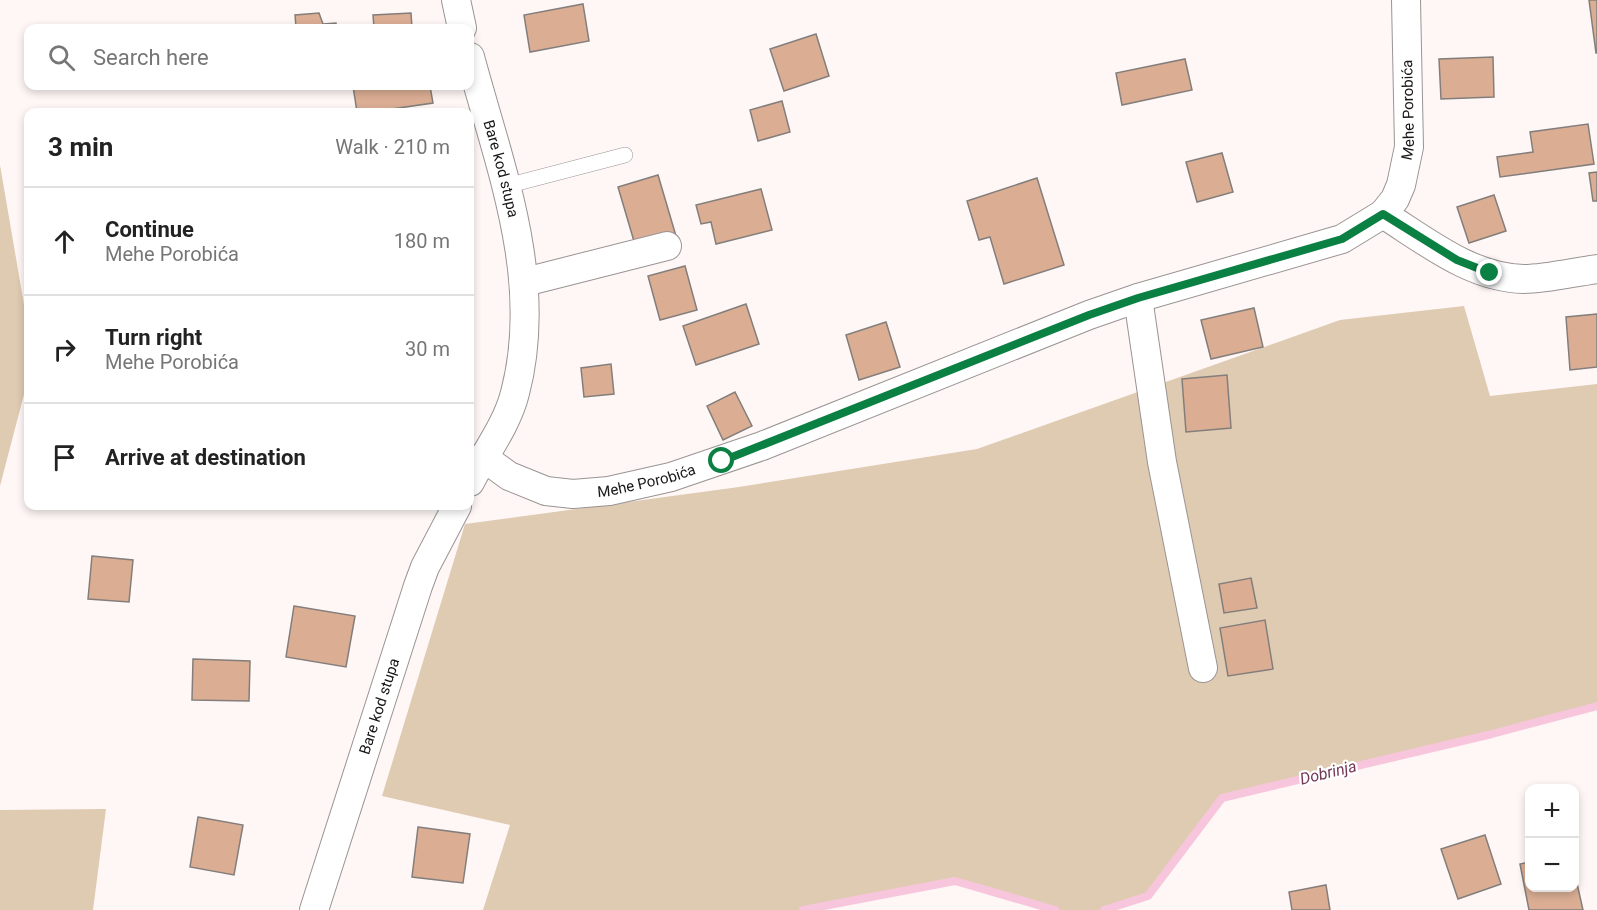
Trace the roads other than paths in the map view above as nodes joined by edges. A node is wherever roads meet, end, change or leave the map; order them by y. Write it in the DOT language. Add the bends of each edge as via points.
graph roads {
  1 [pos="456,0"];
  2 [pos="1406,0"];
  3 [pos="461,24"];
  4 [pos="474,71"];
  5 [pos="625,155"];
  6 [pos="506,186"];
  7 [pos="1383,214"];
  8 [pos="667,246"];
  9 [pos="1597,269"];
  10 [pos="525,282"];
  11 [pos="1138,298"];
  12 [pos="483,458"];
  13 [pos="474,475"];
  14 [pos="455,510"];
  15 [pos="1203,668"];
  16 [pos="314,910"];
  1 -- 3 [label="street"];
  2 -- 7 [label="street, Mehe Porobića" via="1409,147 1401,185"];
  4 -- 6 [label="street, Bare kod stupa"];
  5 -- 6 [label="lane"];
  6 -- 10 [label="street, Bare kod stupa"];
  7 -- 9 [label="street" via="1457,260 1490,273 1524,279"];
  7 -- 11 [label="street, Mehe Porobića" via="1342,239"];
  8 -- 10 [label="street"];
  10 -- 12 [label="street, Bare kod stupa" via="526,326 515,395"];
  11 -- 12 [label="street, Mehe Porobića" via="762,446 671,477 609,491 573,494 546,491 509,476"];
  11 -- 15 [label="street" via="1162,462"];
  12 -- 13 [label="street, Bare kod stupa"];
  14 -- 16 [label="street, Bare kod stupa" via="418,586"];
}
